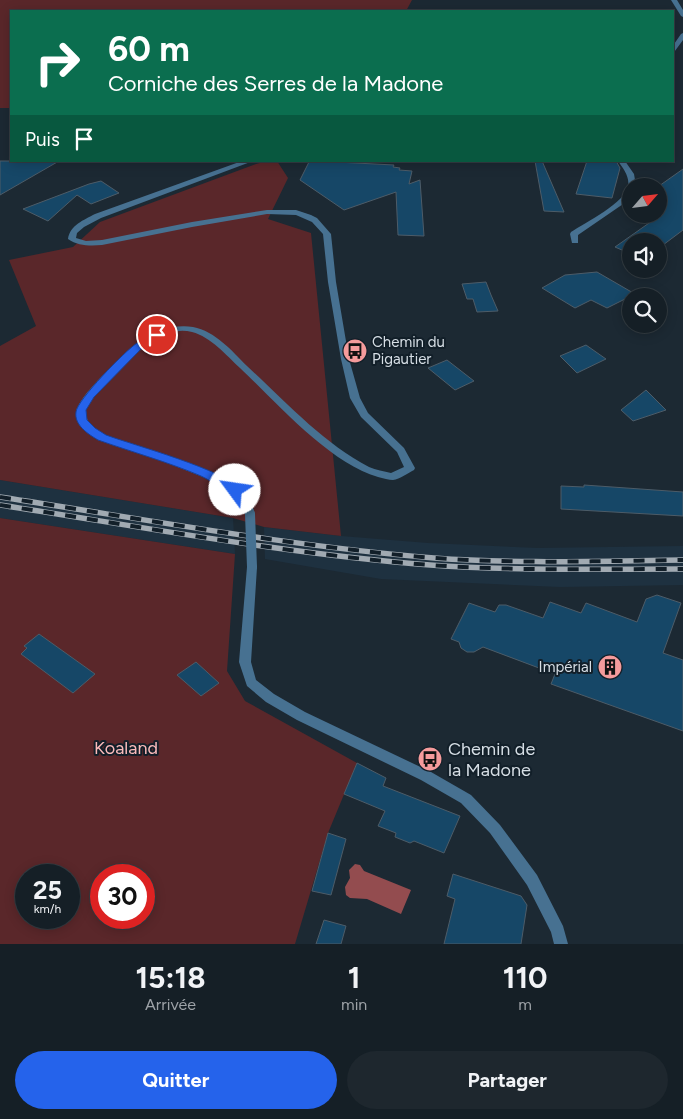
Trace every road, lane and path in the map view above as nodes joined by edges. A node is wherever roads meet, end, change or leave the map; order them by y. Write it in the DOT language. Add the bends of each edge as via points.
graph roads {
  1 [pos="674,0"];
  2 [pos="683,15"];
  3 [pos="683,35"];
  4 [pos="674,50"];
  5 [pos="247,162"];
  6 [pos="622,162"];
  7 [pos="631,178"];
  8 [pos="622,202"];
  9 [pos="575,241"];
  10 [pos="562,944"];
  1 -- 2 [label="street"];
  3 -- 4 [label="street"];
  5 -- 10 [label="street, bridge" via="98,216 73,232 72,239 78,243 104,242 273,212 305,215 316,220 326,234 354,396 377,428 398,445 410,468 405,474 393,478 360,468 292,414 207,335 190,328 157,335 139,346 90,395 81,410 82,421 102,438 203,473 227,484 243,497 250,514 252,567 245,662 251,683 301,716 426,776 466,799 495,830 532,880"];
  6 -- 7 [label="street"];
  8 -- 9 [label="street" via="574,234"];
}
